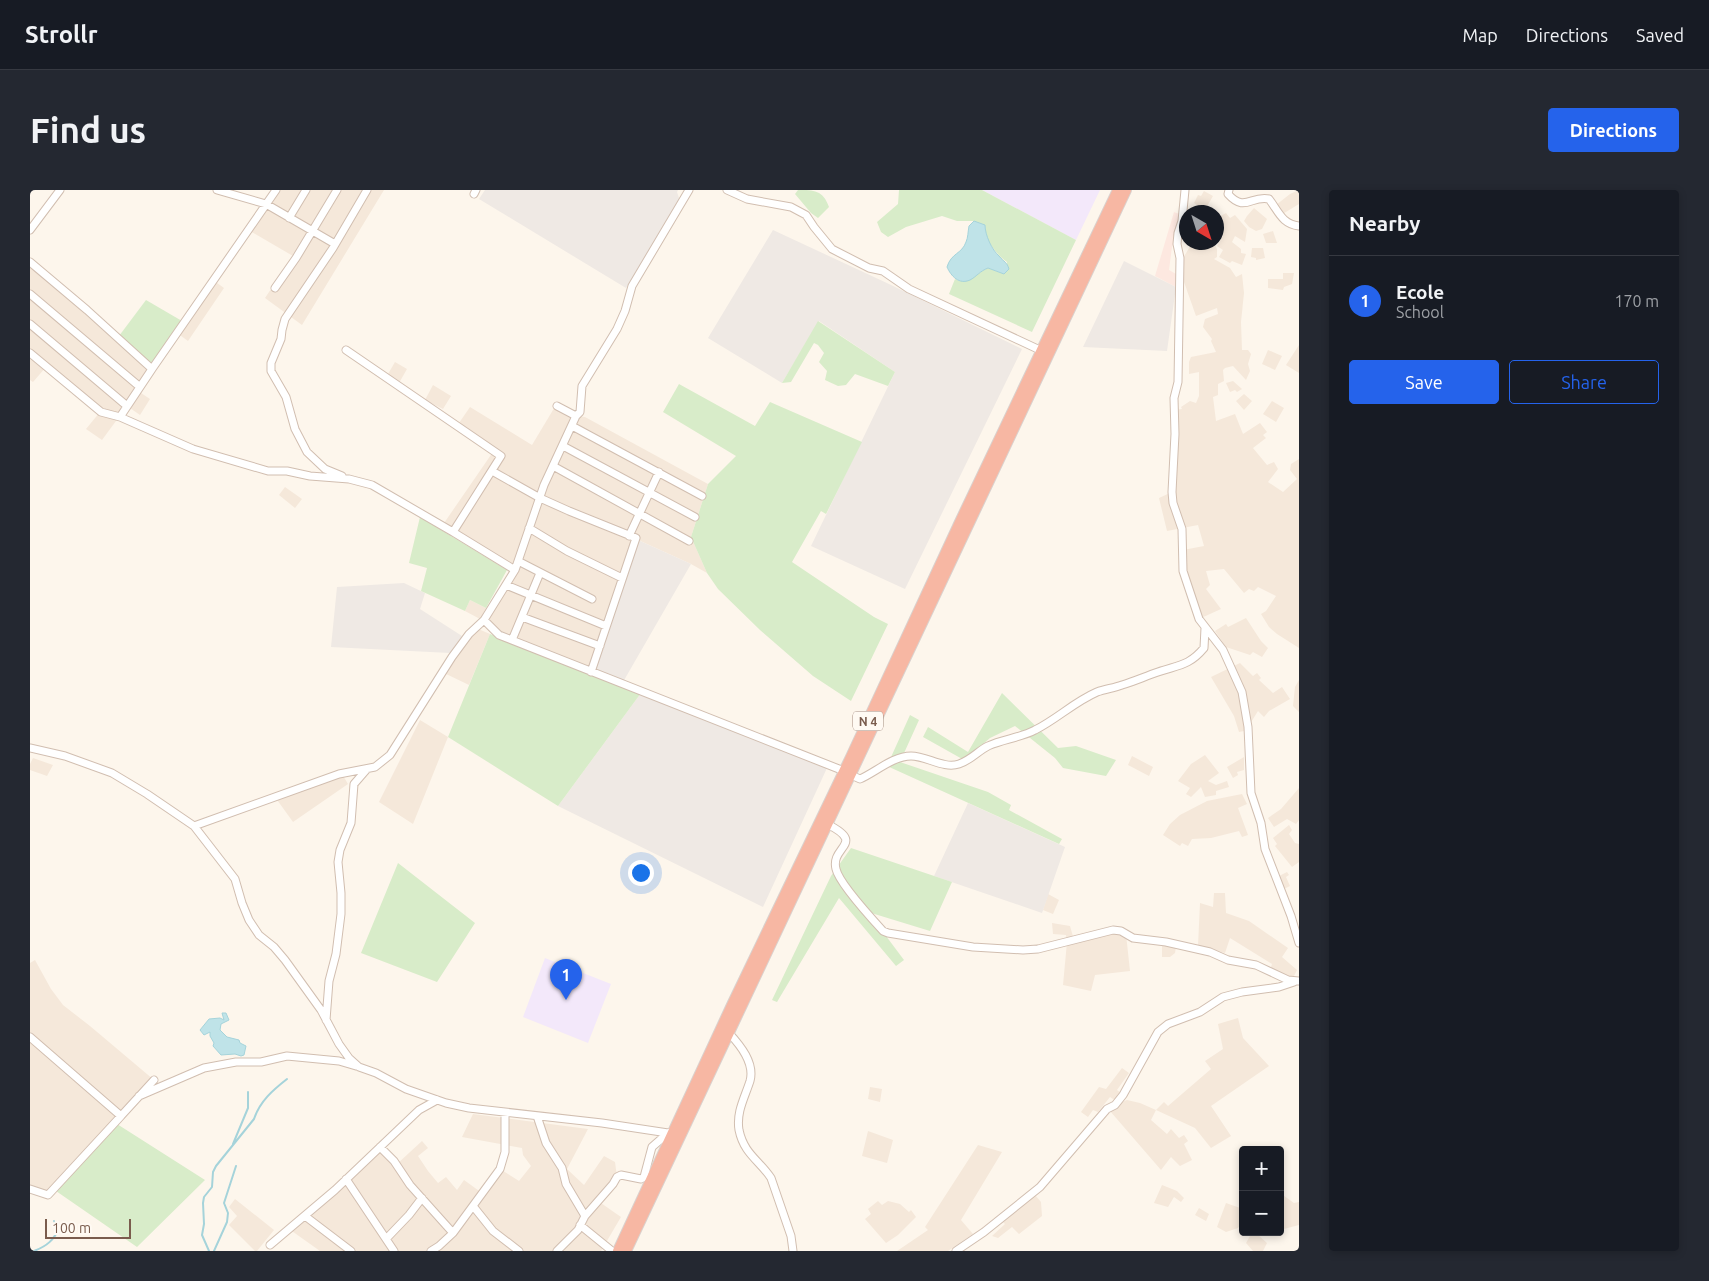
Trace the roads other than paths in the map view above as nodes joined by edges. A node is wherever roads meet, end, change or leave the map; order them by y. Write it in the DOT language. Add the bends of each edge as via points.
graph roads {
  1 [pos="60,190"];
  2 [pos="217,190"];
  3 [pos="276,190"];
  4 [pos="306,190"];
  5 [pos="337,190"];
  6 [pos="367,190"];
  7 [pos="689,190"];
  8 [pos="727,190"];
  9 [pos="1118,190"];
  10 [pos="1126,190"];
  11 [pos="1185,190"];
  12 [pos="1229,190"];
  13 [pos="266,204"];
  14 [pos="289,218"];
  15 [pos="1299,226"];
  16 [pos="30,230"];
  17 [pos="312,231"];
  18 [pos="335,244"];
  19 [pos="30,262"];
  20 [pos="275,288"];
  21 [pos="30,294"];
  22 [pos="30,324"];
  23 [pos="346,350"];
  24 [pos="1042,351"];
  25 [pos="30,353"];
  26 [pos="152,369"];
  27 [pos="140,387"];
  28 [pos="127,406"];
  29 [pos="557,406"];
  30 [pos="576,416"];
  31 [pos="120,417"];
  32 [pos="572,426"];
  33 [pos="563,446"];
  34 [pos="553,466"];
  35 [pos="492,470"];
  36 [pos="659,472"];
  37 [pos="349,479"];
  38 [pos="650,492"];
  39 [pos="702,496"];
  40 [pos="540,498"];
  41 [pos="640,514"];
  42 [pos="695,517"];
  43 [pos="529,528"];
  44 [pos="453,532"];
  45 [pos="629,536"];
  46 [pos="689,540"];
  47 [pos="518,562"];
  48 [pos="515,570"];
  49 [pos="540,572"];
  50 [pos="622,578"];
  51 [pos="506,585"];
  52 [pos="530,595"];
  53 [pos="592,598"];
  54 [pos="522,617"];
  55 [pos="484,620"];
  56 [pos="606,626"];
  57 [pos="1205,628"];
  58 [pos="512,640"];
  59 [pos="600,646"];
  60 [pos="591,672"];
  61 [pos="34,748"];
  62 [pos="30,753"];
  63 [pos="368,769"];
  64 [pos="847,773"];
  65 [pos="827,824"];
  66 [pos="194,826"];
  67 [pos="1299,943"];
  68 [pos="1298,981"];
  69 [pos="326,1020"];
  70 [pos="729,1033"];
  71 [pos="30,1037"];
  72 [pos="359,1067"];
  73 [pos="154,1080"];
  74 [pos="139,1096"];
  75 [pos="437,1100"];
  76 [pos="505,1113"];
  77 [pos="121,1116"];
  78 [pos="537,1116"];
  79 [pos="671,1132"];
  80 [pos="380,1147"];
  81 [pos="346,1179"];
  82 [pos="30,1189"];
  83 [pos="422,1198"];
  84 [pos="474,1206"];
  85 [pos="305,1216"];
  86 [pos="585,1216"];
  87 [pos="580,1225"];
  88 [pos="453,1233"];
  89 [pos="386,1239"];
  90 [pos="270,1245"];
  91 [pos="350,1251"];
  92 [pos="394,1251"];
  93 [pos="431,1251"];
  94 [pos="519,1251"];
  95 [pos="558,1251"];
  96 [pos="612,1251"];
  97 [pos="618,1251"];
  98 [pos="626,1251"];
  99 [pos="793,1251"];
  100 [pos="956,1251"];
  1 -- 16 [label="street"];
  2 -- 13 [label="street"];
  3 -- 13 [label="street"];
  4 -- 14 [label="street"];
  5 -- 17 [label="street"];
  6 -- 18 [label="street"];
  7 -- 30 [label="street" via="632,286 617,329 582,386 580,412"];
  8 -- 24 [label="street" via="791,207 806,215 832,249"];
  9 -- 24 [label="highway, N 4"];
  10 -- 64 [label="highway, N 4"];
  11 -- 57 [label="street" via="1177,244 1180,258 1179,354 1174,398 1172,492 1182,529 1183,570"];
  12 -- 15 [label="street" via="1228,194 1234,201 1242,204 1269,199 1282,219"];
  13 -- 14 [label="street"];
  13 -- 26 [label="street"];
  14 -- 17 [label="street"];
  17 -- 18 [label="street"];
  17 -- 20 [label="street"];
  18 -- 37 [label="street" via="285,319 271,370 286,397 306,452 325,469"];
  19 -- 26 [label="street"];
  21 -- 27 [label="street"];
  22 -- 28 [label="street"];
  23 -- 35 [label="street" via="501,456"];
  24 -- 64 [label="highway, N 4"];
  25 -- 31 [label="street" via="101,412"];
  26 -- 27 [label="street"];
  27 -- 28 [label="street"];
  28 -- 31 [label="street"];
  29 -- 30 [label="street"];
  30 -- 32 [label="street"];
  31 -- 37 [label="street" via="177,443 268,471"];
  32 -- 33 [label="street"];
  32 -- 36 [label="street"];
  33 -- 34 [label="street"];
  33 -- 38 [label="street"];
  34 -- 40 [label="street"];
  34 -- 41 [label="street"];
  35 -- 40 [label="street"];
  35 -- 44 [label="street"];
  36 -- 38 [label="street"];
  36 -- 39 [label="street"];
  37 -- 44 [label="street" via="372,485"];
  38 -- 41 [label="street"];
  38 -- 42 [label="street"];
  40 -- 43 [label="street"];
  40 -- 45 [label="street"];
  41 -- 45 [label="street"];
  41 -- 46 [label="street"];
  43 -- 47 [label="street"];
  43 -- 50 [label="street" via="567,552"];
  44 -- 48 [label="street"];
  45 -- 50 [label="street" via="636,538"];
  47 -- 48 [label="street"];
  47 -- 49 [label="street"];
  48 -- 51 [label="street"];
  49 -- 52 [label="street"];
  49 -- 53 [label="street"];
  50 -- 56 [label="street"];
  51 -- 52 [label="street"];
  51 -- 55 [label="street"];
  52 -- 54 [label="street"];
  52 -- 56 [label="street"];
  54 -- 58 [label="street"];
  54 -- 59 [label="street"];
  55 -- 58 [label="street" via="499,634"];
  55 -- 63 [label="street" via="452,657 390,755 376,767"];
  56 -- 59 [label="street"];
  57 -- 64 [label="street" via="1204,648 1190,662 1099,692 1036,729 989,746 963,762 952,764 904,756 860,779"];
  57 -- 67 [label="street" via="1223,650 1242,692 1248,727 1251,793 1261,823 1265,850"];
  58 -- 60 [label="street"];
  59 -- 60 [label="street"];
  60 -- 64 [label="street"];
  61 -- 62 [label="street"];
  61 -- 66 [label="street" via="112,773"];
  63 -- 66 [label="street" via="339,774"];
  63 -- 69 [label="street" via="354,784 351,822 340,850 341,914"];
  64 -- 65 [label="highway, N 4"];
  64 -- 79 [label="highway, N 4"];
  65 -- 68 [label="street" via="846,837 837,857 837,872 853,896 888,933 974,947 1023,950 1121,930 1133,938 1210,952"];
  65 -- 70 [label="highway, N 4"];
  66 -- 69 [label="street" via="235,879 246,912 259,935 285,960"];
  68 -- 100 [label="street" via="1223,997 1200,1012 1168,1024 1158,1032 1123,1095 1040,1187"];
  69 -- 72 [label="street" via="339,1044"];
  70 -- 98 [label="highway, N 4"];
  70 -- 99 [label="street" via="740,1044 751,1071 740,1108 739,1128 751,1156 771,1178"];
  71 -- 77 [label="street"];
  72 -- 74 [label="street" via="340,1060 287,1056 261,1062 236,1062 204,1068"];
  72 -- 75 [label="street"];
  73 -- 74 [label="street"];
  74 -- 77 [label="street"];
  75 -- 76 [label="street"];
  75 -- 80 [label="street" via="419,1110"];
  76 -- 78 [label="street"];
  76 -- 84 [label="street" via="500,1169"];
  77 -- 82 [label="street" via="48,1195"];
  78 -- 79 [label="street"];
  78 -- 86 [label="street" via="546,1143"];
  79 -- 86 [label="street" via="652,1146 644,1178 617,1177"];
  79 -- 97 [label="highway, N 4"];
  80 -- 81 [label="street"];
  80 -- 83 [label="street" via="394,1160"];
  81 -- 85 [label="street"];
  81 -- 89 [label="street"];
  83 -- 88 [label="street"];
  83 -- 89 [label="street"];
  84 -- 88 [label="street"];
  84 -- 94 [label="street" via="493,1231"];
  85 -- 90 [label="street"];
  85 -- 91 [label="street"];
  86 -- 87 [label="street"];
  87 -- 95 [label="street"];
  87 -- 96 [label="street"];
  88 -- 93 [label="street"];
  89 -- 92 [label="street"];
}
